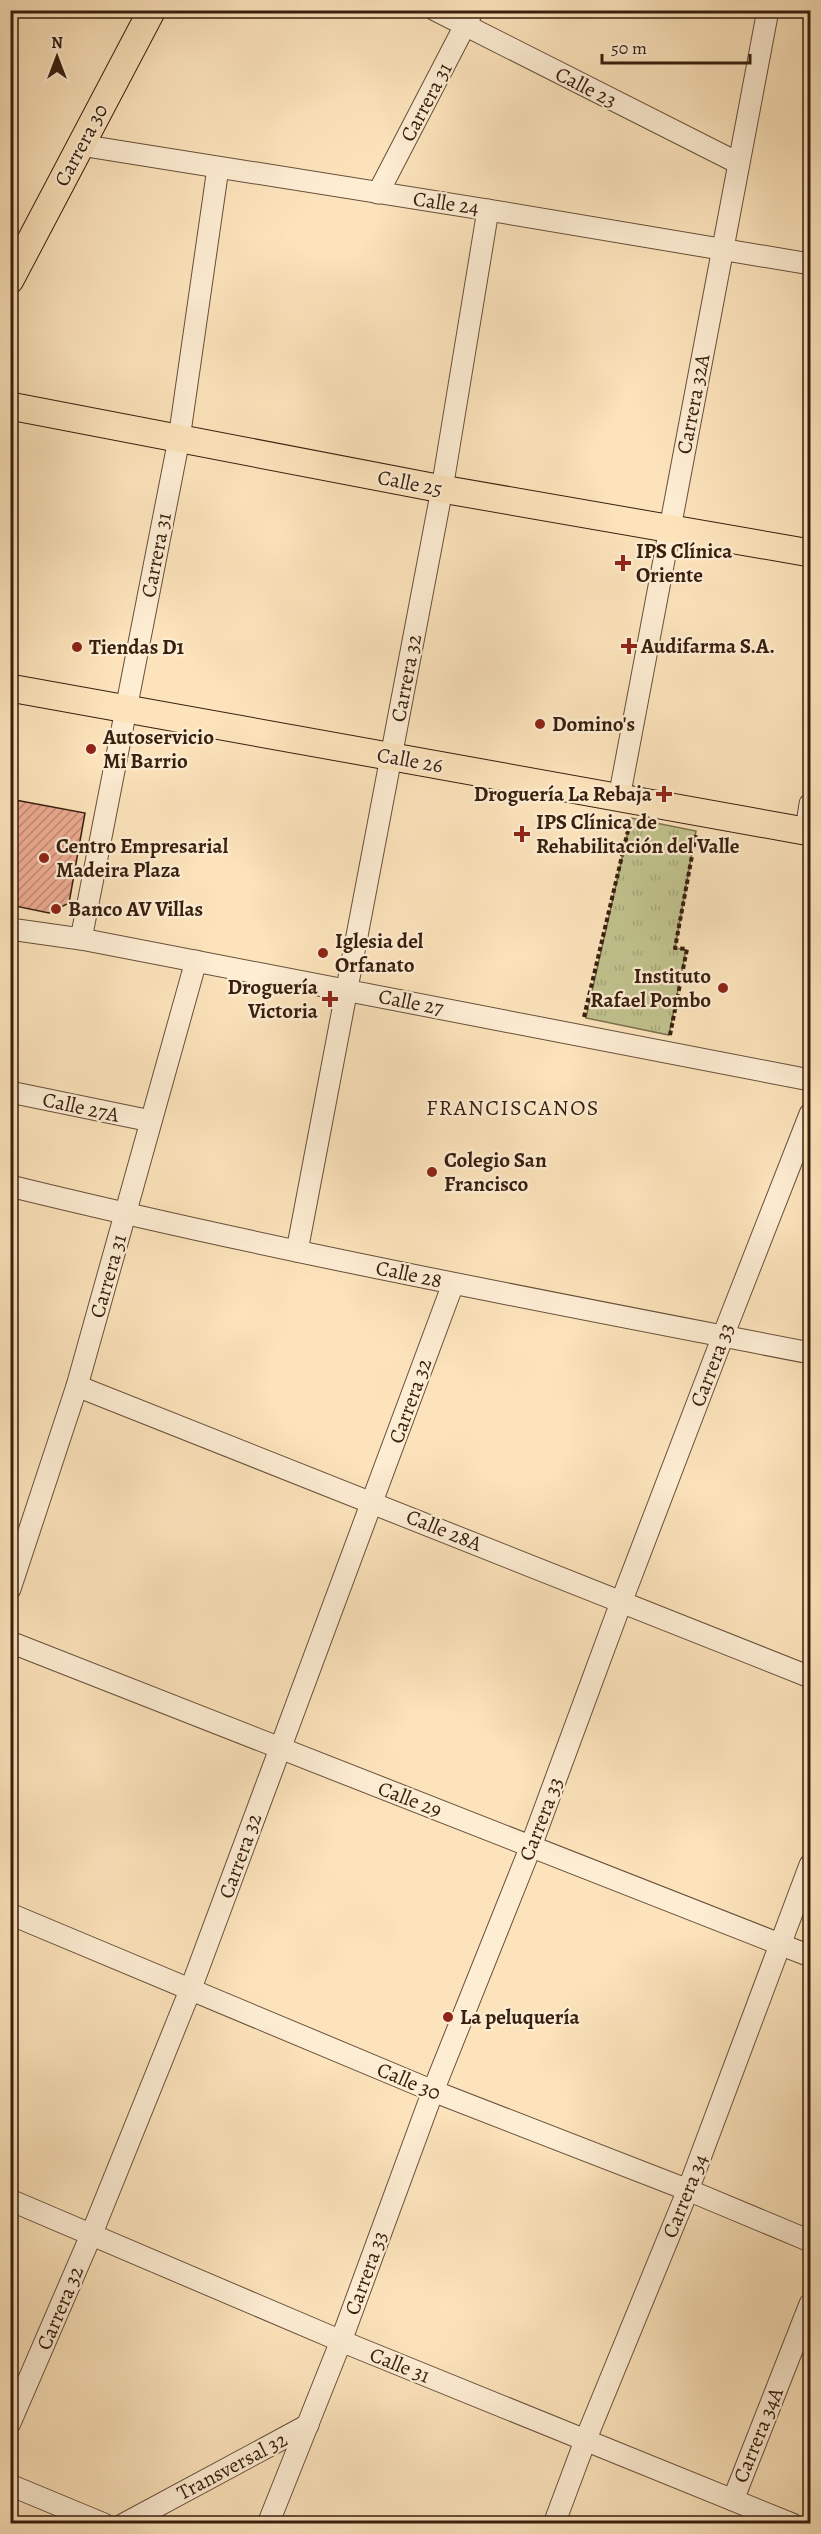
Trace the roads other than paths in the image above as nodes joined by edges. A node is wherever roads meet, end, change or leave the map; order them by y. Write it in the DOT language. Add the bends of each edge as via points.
graph roads {
  1 [pos="152,10"];
  2 [pos="435,10"];
  3 [pos="768,10"];
  4 [pos="469,18"];
  5 [pos="80,146"];
  6 [pos="738,162"];
  7 [pos="218,168"];
  8 [pos="378,193"];
  9 [pos="488,210"];
  10 [pos="723,249"];
  11 [pos="810,264"];
  12 [pos="10,280"];
  13 [pos="10,406"];
  14 [pos="179,439"];
  15 [pos="442,489"];
  16 [pos="669,528"];
  17 [pos="810,553"];
  18 [pos="10,688"];
  19 [pos="127,709"];
  20 [pos="391,756"];
  21 [pos="627,799"];
  22 [pos="810,804"];
  23 [pos="808,832"];
  24 [pos="10,929"];
  25 [pos="81,939"];
  26 [pos="196,961"];
  27 [pos="346,990"];
  28 [pos="810,1080"];
  29 [pos="10,1092"];
  30 [pos="810,1114"];
  31 [pos="151,1121"];
  32 [pos="10,1186"];
  33 [pos="125,1214"];
  34 [pos="297,1251"];
  35 [pos="453,1284"];
  36 [pos="723,1336"];
  37 [pos="810,1353"];
  38 [pos="77,1386"];
  39 [pos="373,1502"];
  40 [pos="10,1589"];
  41 [pos="622,1600"];
  42 [pos="10,1642"];
  43 [pos="810,1677"];
  44 [pos="280,1748"];
  45 [pos="531,1846"];
  46 [pos="810,1865"];
  47 [pos="10,1914"];
  48 [pos="782,1945"];
  49 [pos="810,1956"];
  50 [pos="191,1988"];
  51 [pos="433,2091"];
  52 [pos="688,2190"];
  53 [pos="10,2200"];
  54 [pos="92,2233"];
  55 [pos="810,2241"];
  56 [pos="810,2304"];
  57 [pos="341,2341"];
  58 [pos="10,2423"];
  59 [pos="308,2425"];
  60 [pos="585,2441"];
  61 [pos="10,2485"];
  62 [pos="733,2500"];
  63 [pos="104,2523"];
  64 [pos="124,2523"];
  65 [pos="268,2523"];
  66 [pos="554,2523"];
  67 [pos="792,2523"];
  1 -- 5 [label="main road, Carrera 30"];
  2 -- 4 [label="street, Calle 23"];
  3 -- 6 [label="street, Carrera 32A"];
  4 -- 6 [label="street, Calle 23"];
  4 -- 8 [label="street, Carrera 31"];
  5 -- 7 [label="street, Calle 24"];
  5 -- 12 [label="main road, Carrera 30"];
  6 -- 10 [label="street, Carrera 32A"];
  7 -- 8 [label="street, Calle 24"];
  7 -- 14 [label="street, Carrera 31"];
  8 -- 9 [label="street, Calle 24"];
  9 -- 10 [label="street, Calle 24"];
  9 -- 15 [label="street, Carrera 32"];
  10 -- 11 [label="street, Calle 24"];
  10 -- 16 [label="street, Carrera 32A"];
  13 -- 14 [label="main road, Calle 25"];
  14 -- 15 [label="main road, Calle 25"];
  14 -- 19 [label="street, Carrera 31"];
  15 -- 16 [label="main road, Calle 25"];
  15 -- 20 [label="street, Carrera 32"];
  16 -- 17 [label="main road, Calle 25"];
  16 -- 21 [label="street, Carrera 32A"];
  18 -- 19 [label="main road, Calle 26"];
  19 -- 20 [label="main road, Calle 26"];
  19 -- 25 [label="street, Carrera 31"];
  20 -- 21 [label="main road, Calle 26"];
  20 -- 27 [label="street, Carrera 32"];
  21 -- 23 [label="main road, Calle 26"];
  22 -- 23 [label="street"];
  24 -- 25 [label="street, Calle 27"];
  25 -- 26 [label="street, Calle 27"];
  26 -- 27 [label="street, Calle 27"];
  26 -- 31 [label="street, Carrera 31"];
  27 -- 28 [label="street, Calle 27"];
  27 -- 34 [label="street, Carrera 32"];
  29 -- 31 [label="street, Calle 27A"];
  30 -- 36 [label="street, Carrera 33"];
  31 -- 33 [label="street, Carrera 31"];
  32 -- 33 [label="street, Calle 28"];
  33 -- 34 [label="street, Calle 28"];
  33 -- 38 [label="street, Carrera 31"];
  34 -- 35 [label="street, Calle 28"];
  35 -- 36 [label="street, Calle 28"];
  35 -- 39 [label="street, Carrera 32"];
  36 -- 37 [label="street, Calle 28"];
  36 -- 41 [label="street, Carrera 33"];
  38 -- 39 [label="street, Calle 28A"];
  38 -- 40 [label="street, Carrera 31"];
  39 -- 41 [label="street, Calle 28A"];
  39 -- 44 [label="street, Carrera 32"];
  41 -- 43 [label="street, Calle 28A"];
  41 -- 45 [label="street, Carrera 33"];
  42 -- 44 [label="street, Calle 29"];
  44 -- 45 [label="street, Calle 29"];
  44 -- 50 [label="street, Carrera 32"];
  45 -- 48 [label="street, Calle 29"];
  45 -- 51 [label="street, Carrera 33"];
  46 -- 48 [label="street, Carrera 34"];
  47 -- 50 [label="street, Calle 30"];
  48 -- 49 [label="street, Calle 29"];
  48 -- 52 [label="street, Carrera 34"];
  50 -- 51 [label="street, Calle 30"];
  50 -- 54 [label="street, Carrera 32"];
  51 -- 52 [label="street, Calle 30"];
  51 -- 57 [label="street, Carrera 33"];
  52 -- 55 [label="street, Calle 30"];
  52 -- 60 [label="street, Carrera 34"];
  53 -- 54 [label="street, Calle 31"];
  54 -- 57 [label="street, Calle 31"];
  54 -- 58 [label="street, Carrera 32"];
  56 -- 62 [label="street, Carrera 34A"];
  57 -- 59 [label="street, Carrera 33"];
  57 -- 60 [label="street, Calle 31"];
  59 -- 64 [label="street, Transversal 32"];
  59 -- 65 [label="street, Carrera 33"];
  60 -- 62 [label="street, Calle 31"];
  60 -- 66 [label="street, Carrera 34"];
  61 -- 63 [label="street"];
  62 -- 67 [label="street, Calle 31"];
}
